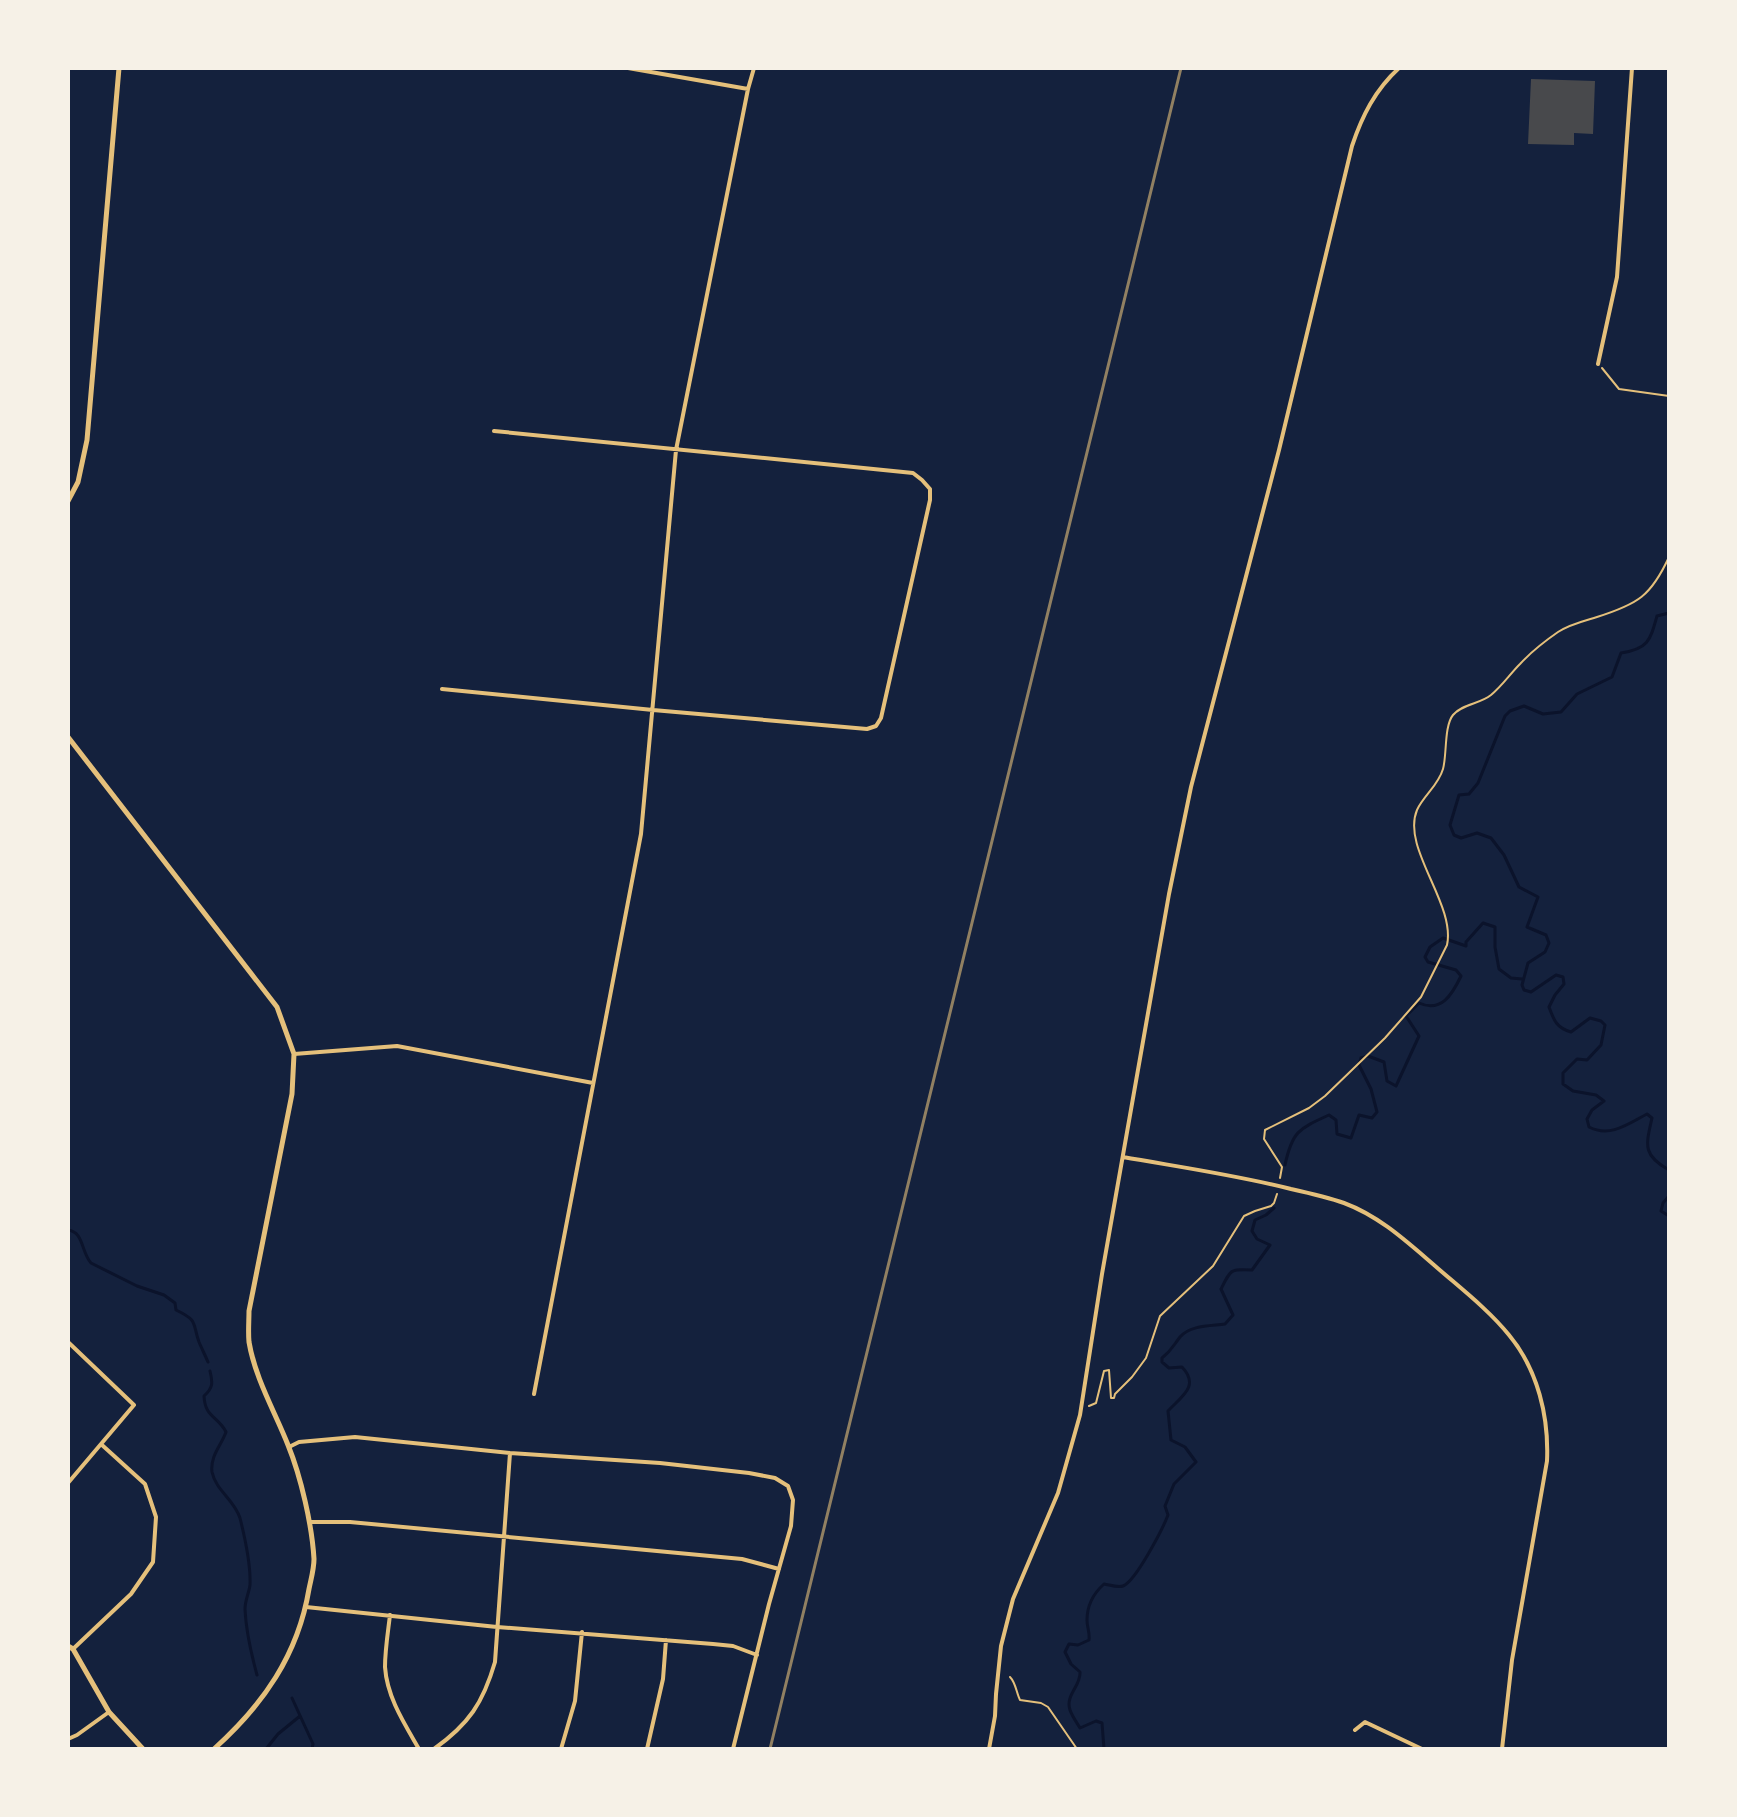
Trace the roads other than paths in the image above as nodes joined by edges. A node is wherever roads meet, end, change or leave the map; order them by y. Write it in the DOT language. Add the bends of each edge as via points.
graph roads {
  1 [pos="119,68"];
  2 [pos="628,68"];
  3 [pos="754,68"];
  4 [pos="1399,68"];
  5 [pos="1632,68"];
  6 [pos="748,89"];
  7 [pos="1598,364"];
  8 [pos="494,431"];
  9 [pos="676,450"];
  10 [pos="68,501"];
  11 [pos="442,689"];
  12 [pos="653,710"];
  13 [pos="68,737"];
  14 [pos="294,1054"];
  15 [pos="593,1083"];
  16 [pos="1123,1157"];
  17 [pos="68,1342"];
  18 [pos="534,1394"];
  19 [pos="102,1445"];
  20 [pos="289,1447"];
  21 [pos="510,1453"];
  22 [pos="68,1483"];
  23 [pos="310,1522"];
  24 [pos="503,1537"];
  25 [pos="779,1569"];
  26 [pos="306,1607"];
  27 [pos="390,1615"];
  28 [pos="497,1627"];
  29 [pos="582,1632"];
  30 [pos="666,1640"];
  31 [pos="71,1648"];
  32 [pos="757,1655"];
  33 [pos="109,1712"];
  34 [pos="1355,1730"];
  35 [pos="68,1739"];
  36 [pos="143,1749"];
  37 [pos="214,1749"];
  38 [pos="419,1749"];
  39 [pos="434,1749"];
  40 [pos="561,1749"];
  41 [pos="647,1749"];
  42 [pos="733,1749"];
  43 [pos="989,1749"];
  44 [pos="1422,1749"];
  45 [pos="1502,1749"];
  1 -- 10 [label="street" via="87,440"];
  2 -- 6 [label="street"];
  3 -- 6 [label="street"];
  4 -- 16 [label="street" via="1365,111 1352,146 1191,787"];
  5 -- 7 [label="street" via="1617,277"];
  6 -- 9 [label="street"];
  8 -- 9 [label="street"];
  9 -- 12 [label="street"];
  9 -- 12 [label="street" via="913,473 930,489 930,500 876,726 856,729"];
  11 -- 12 [label="street"];
  12 -- 15 [label="street" via="641,834"];
  13 -- 14 [label="street" via="277,1007"];
  14 -- 15 [label="street" via="397,1046"];
  14 -- 20 [label="street" via="292,1094 248,1338"];
  15 -- 18 [label="street"];
  16 -- 43 [label="street" via="1075,1434 1058,1493 1013,1599 1001,1646"];
  16 -- 45 [label="street" via="1278,1186 1361,1210 1393,1230 1478,1303 1522,1354 1541,1399 1548,1434"];
  17 -- 19 [label="street" via="134,1405"];
  19 -- 22 [label="street"];
  19 -- 31 [label="street" via="145,1484 156,1517 153,1562 131,1594"];
  20 -- 21 [label="street" via="355,1437"];
  20 -- 23 [label="street"];
  21 -- 24 [label="street"];
  21 -- 25 [label="street" via="660,1463 775,1478 788,1486 793,1500"];
  23 -- 24 [label="street"];
  23 -- 26 [label="street" via="314,1562"];
  24 -- 25 [label="street" via="742,1559"];
  24 -- 28 [label="street"];
  25 -- 32 [label="street"];
  26 -- 27 [label="street"];
  26 -- 37 [label="street" via="291,1650 268,1691"];
  27 -- 28 [label="street"];
  27 -- 38 [label="street" via="387,1680"];
  28 -- 29 [label="street"];
  28 -- 39 [label="street" via="487,1690 471,1716"];
  29 -- 30 [label="street"];
  29 -- 40 [label="street" via="575,1701"];
  30 -- 32 [label="street" via="733,1646"];
  30 -- 41 [label="street"];
  31 -- 33 [label="street"];
  32 -- 42 [label="street"];
  33 -- 35 [label="street"];
  33 -- 36 [label="street"];
  34 -- 44 [label="street" via="1365,1722"];
}
